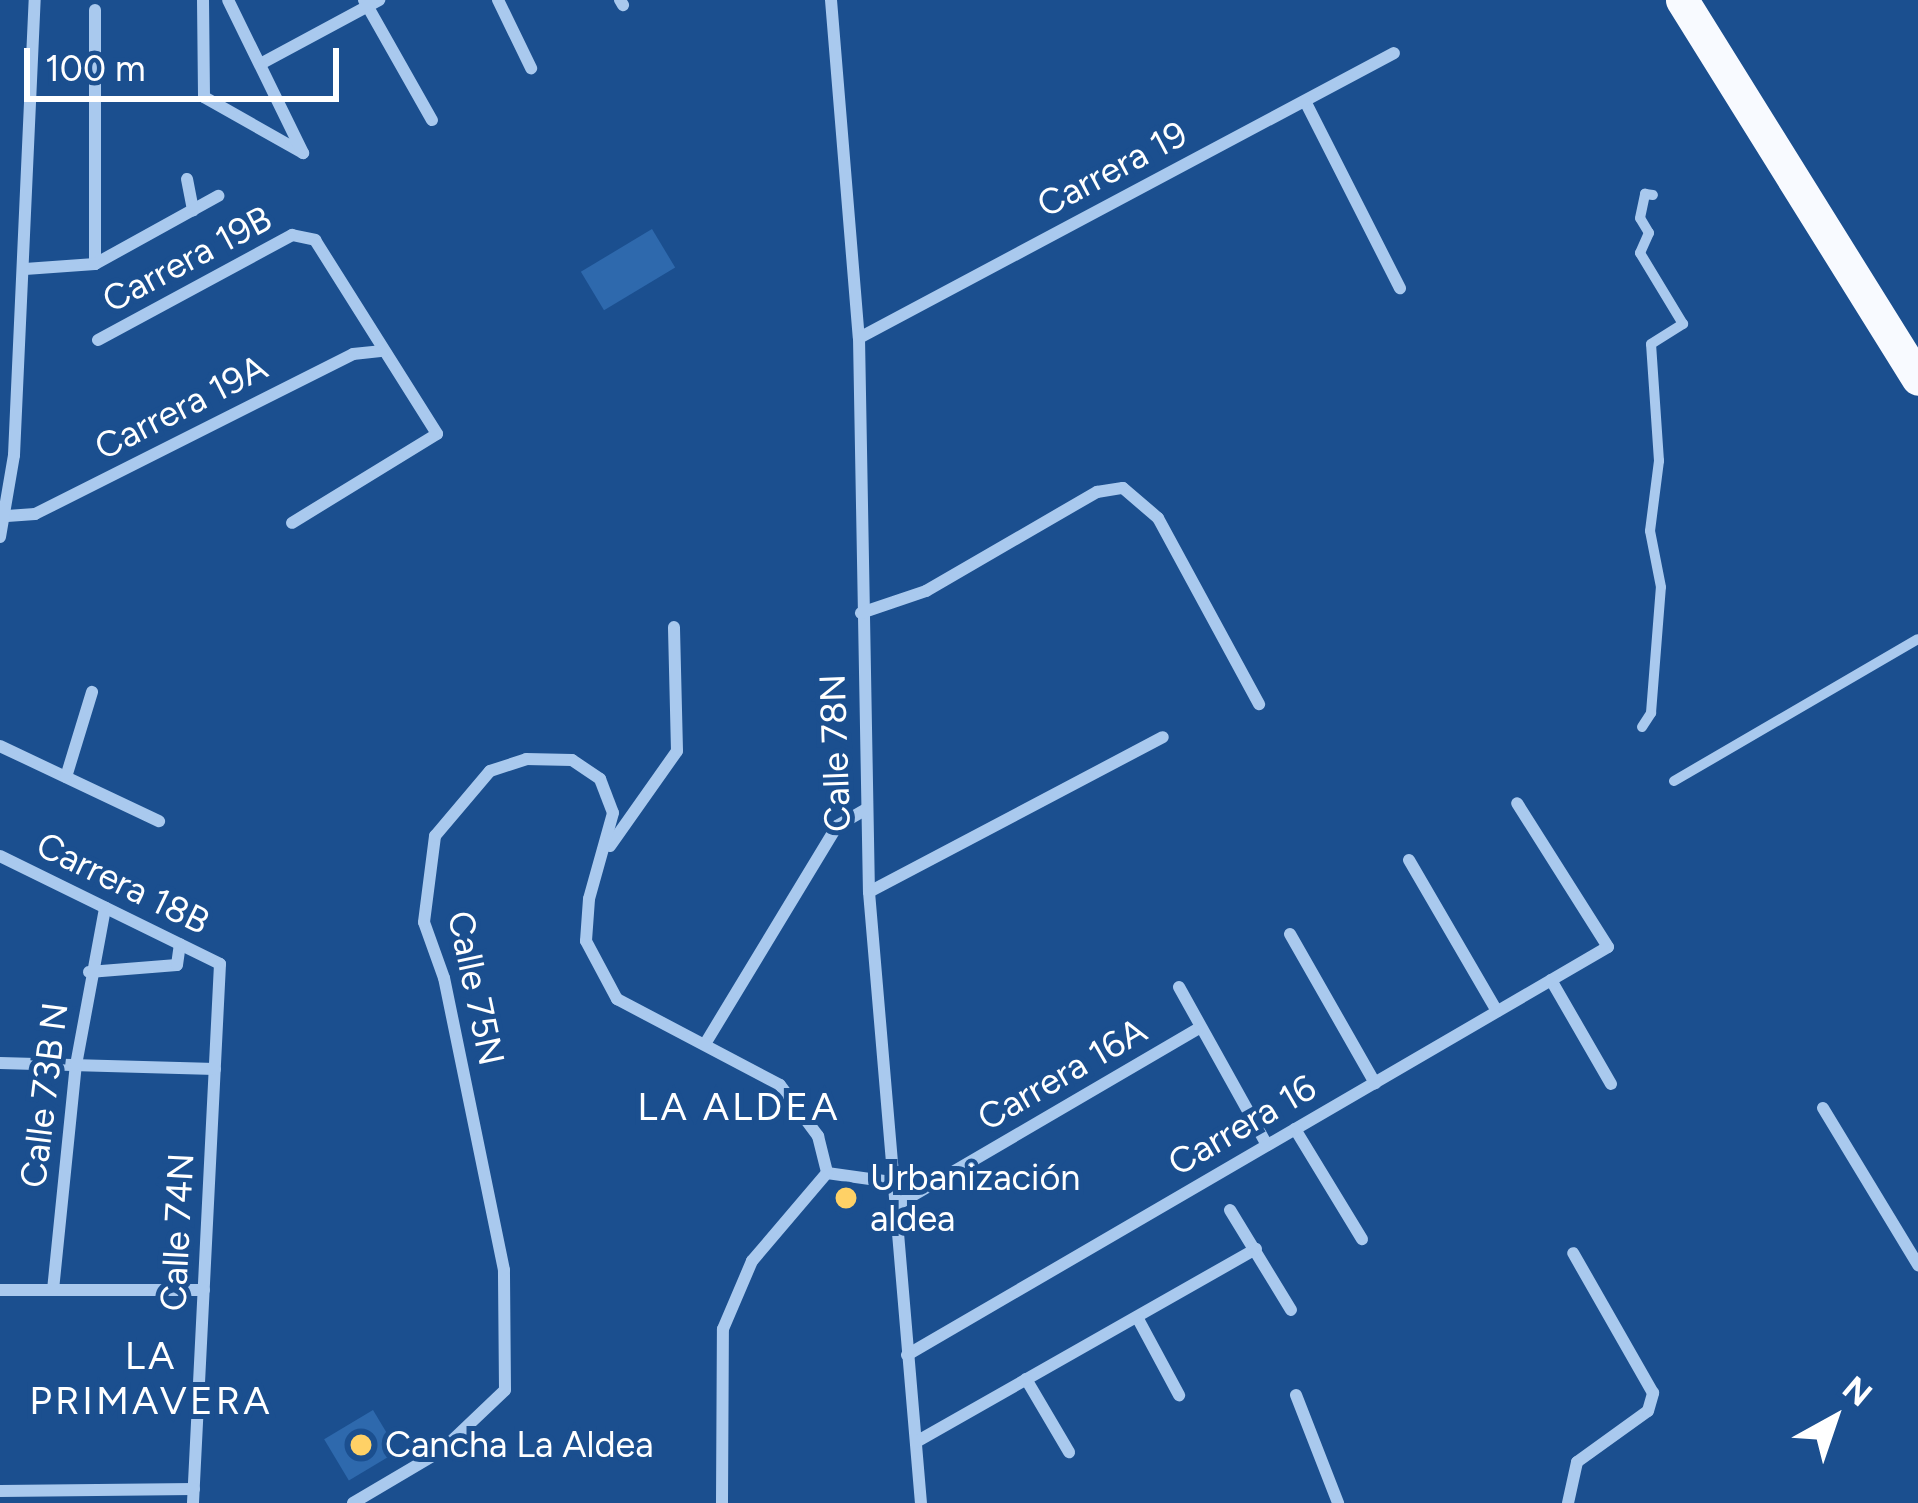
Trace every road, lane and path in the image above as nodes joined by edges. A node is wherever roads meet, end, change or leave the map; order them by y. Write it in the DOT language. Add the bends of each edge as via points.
graph roads {
  1 [pos="35,0"];
  2 [pos="203,0"];
  3 [pos="228,0"];
  4 [pos="498,0"];
  5 [pos="831,0"];
  6 [pos="1682,0"];
  7 [pos="370,2"];
  8 [pos="95,10"];
  9 [pos="1394,53"];
  10 [pos="264,62"];
  11 [pos="531,68"];
  12 [pos="1305,101"];
  13 [pos="433,120"];
  14 [pos="187,178"];
  15 [pos="1653,195"];
  16 [pos="218,196"];
  17 [pos="193,210"];
  18 [pos="95,265"];
  19 [pos="25,269"];
  20 [pos="1400,288"];
  21 [pos="859,338"];
  22 [pos="98,340"];
  23 [pos="383,351"];
  24 [pos="1918,379"];
  25 [pos="7,516"];
  26 [pos="292,524"];
  27 [pos="0,537"];
  28 [pos="861,613"];
  29 [pos="674,627"];
  30 [pos="1918,639"];
  31 [pos="92,692"];
  32 [pos="1259,704"];
  33 [pos="1642,727"];
  34 [pos="1163,737"];
  35 [pos="0,746"];
  36 [pos="66,777"];
  37 [pos="1674,781"];
  38 [pos="1517,803"];
  39 [pos="866,809"];
  40 [pos="159,821"];
  41 [pos="609,847"];
  42 [pos="0,856"];
  43 [pos="1409,860"];
  44 [pos="869,892"];
  45 [pos="105,908"];
  46 [pos="1290,934"];
  47 [pos="180,944"];
  48 [pos="220,964"];
  49 [pos="89,972"];
  50 [pos="1551,980"];
  51 [pos="1179,987"];
  52 [pos="1497,1011"];
  53 [pos="1198,1029"];
  54 [pos="705,1044"];
  55 [pos="0,1063"];
  56 [pos="76,1065"];
  57 [pos="215,1069"];
  58 [pos="1375,1083"];
  59 [pos="1611,1084"];
  60 [pos="1823,1108"];
  61 [pos="1295,1129"];
  62 [pos="1267,1145"];
  63 [pos="827,1173"];
  64 [pos="891,1182"];
  65 [pos="893,1208"];
  66 [pos="1230,1210"];
  67 [pos="1362,1239"];
  68 [pos="1256,1249"];
  69 [pos="1574,1253"];
  70 [pos="1918,1264"];
  71 [pos="0,1290"];
  72 [pos="53,1290"];
  73 [pos="204,1290"];
  74 [pos="1291,1310"];
  75 [pos="1137,1317"];
  76 [pos="907,1355"];
  77 [pos="1026,1379"];
  78 [pos="1179,1395"];
  79 [pos="1296,1395"];
  80 [pos="916,1442"];
  81 [pos="1069,1452"];
  82 [pos="0,1491"];
  83 [pos="193,1496"];
  84 [pos="353,1503"];
  85 [pos="722,1503"];
  86 [pos="921,1503"];
  87 [pos="1338,1503"];
  88 [pos="1568,1503"];
  1 -- 19 [label="street"];
  2 -- 10 [label="street" via="204,97 303,153"];
  3 -- 10 [label="street"];
  4 -- 11 [label="street"];
  5 -- 21 [label="street, Calle 78N"];
  6 -- 24 [label="highway"];
  7 -- 10 [label="street"];
  7 -- 13 [label="street"];
  8 -- 18 [label="street"];
  9 -- 12 [label="street, Carrera 19"];
  12 -- 20 [label="street"];
  12 -- 21 [label="street, Carrera 19"];
  14 -- 17 [label="street"];
  15 -- 33 [label="street" via="1645,194 1640,218 1648,233 1640,253 1683,324 1651,344 1659,460 1650,531 1661,586 1651,713"];
  16 -- 17 [label="street"];
  17 -- 18 [label="street"];
  18 -- 19 [label="street"];
  19 -- 25 [label="street"];
  21 -- 28 [label="street, Calle 78N"];
  22 -- 23 [label="street, Carrera 19B" via="304,233"];
  23 -- 25 [label="street, Carrera 19A" via="353,354 35,514"];
  23 -- 26 [label="street" via="437,434"];
  25 -- 27 [label="street"];
  28 -- 32 [label="street" via="926,590 1096,492 1123,488 1158,518"];
  28 -- 39 [label="street, Calle 78N"];
  29 -- 41 [label="street" via="677,751"];
  30 -- 37 [label="street"];
  31 -- 36 [label="street"];
  34 -- 44 [label="street"];
  35 -- 36 [label="street"];
  36 -- 40 [label="street"];
  38 -- 50 [label="street, Carrera 16" via="1608,947"];
  39 -- 44 [label="street, Calle 78N"];
  39 -- 54 [label="street" via="837,826"];
  41 -- 54 [label="street, Calle 75N" via="589,899 586,941 600,974 638,1016"];
  41 -- 84 [label="street, Calle 75N" via="613,813 600,779 572,760 526,759 490,771 436,836 424,922 444,978 504,1270 505,1390 441,1450"];
  42 -- 45 [label="street, Carrera 18B"];
  43 -- 52 [label="street"];
  44 -- 64 [label="street, Calle 78N"];
  45 -- 47 [label="street, Carrera 18B"];
  45 -- 49 [label="street, Calle 73B N"];
  46 -- 58 [label="street"];
  47 -- 48 [label="street, Carrera 18B"];
  47 -- 49 [label="street" via="177,965"];
  48 -- 57 [label="street, Calle 74N"];
  49 -- 56 [label="street, Calle 73B N"];
  50 -- 52 [label="street, Carrera 16"];
  50 -- 59 [label="street"];
  51 -- 53 [label="street"];
  52 -- 58 [label="street, Carrera 16"];
  53 -- 62 [label="street"];
  53 -- 65 [label="street, Carrera 16A"];
  54 -- 63 [label="street, Calle 75N" via="802,1106"];
  55 -- 56 [label="street"];
  56 -- 57 [label="street"];
  56 -- 72 [label="street, Calle 73B N"];
  57 -- 73 [label="street, Calle 74N"];
  58 -- 61 [label="street, Carrera 16"];
  60 -- 70 [label="street"];
  61 -- 62 [label="street, Carrera 16"];
  61 -- 67 [label="street"];
  62 -- 76 [label="street, Carrera 16"];
  63 -- 64 [label="street"];
  63 -- 85 [label="street" via="752,1261 723,1329"];
  64 -- 65 [label="street, Calle 78N"];
  65 -- 76 [label="street, Calle 78N"];
  66 -- 68 [label="street"];
  68 -- 74 [label="street"];
  68 -- 75 [label="street"];
  69 -- 88 [label="street" via="1653,1393 1648,1411 1577,1462"];
  71 -- 72 [label="street"];
  72 -- 73 [label="street"];
  73 -- 83 [label="street, Calle 74N"];
  75 -- 77 [label="street"];
  75 -- 78 [label="street"];
  76 -- 80 [label="street, Calle 78N"];
  77 -- 80 [label="street"];
  77 -- 81 [label="street"];
  79 -- 87 [label="street"];
  80 -- 86 [label="street, Calle 78N"];
  82 -- 83 [label="street"];
}
